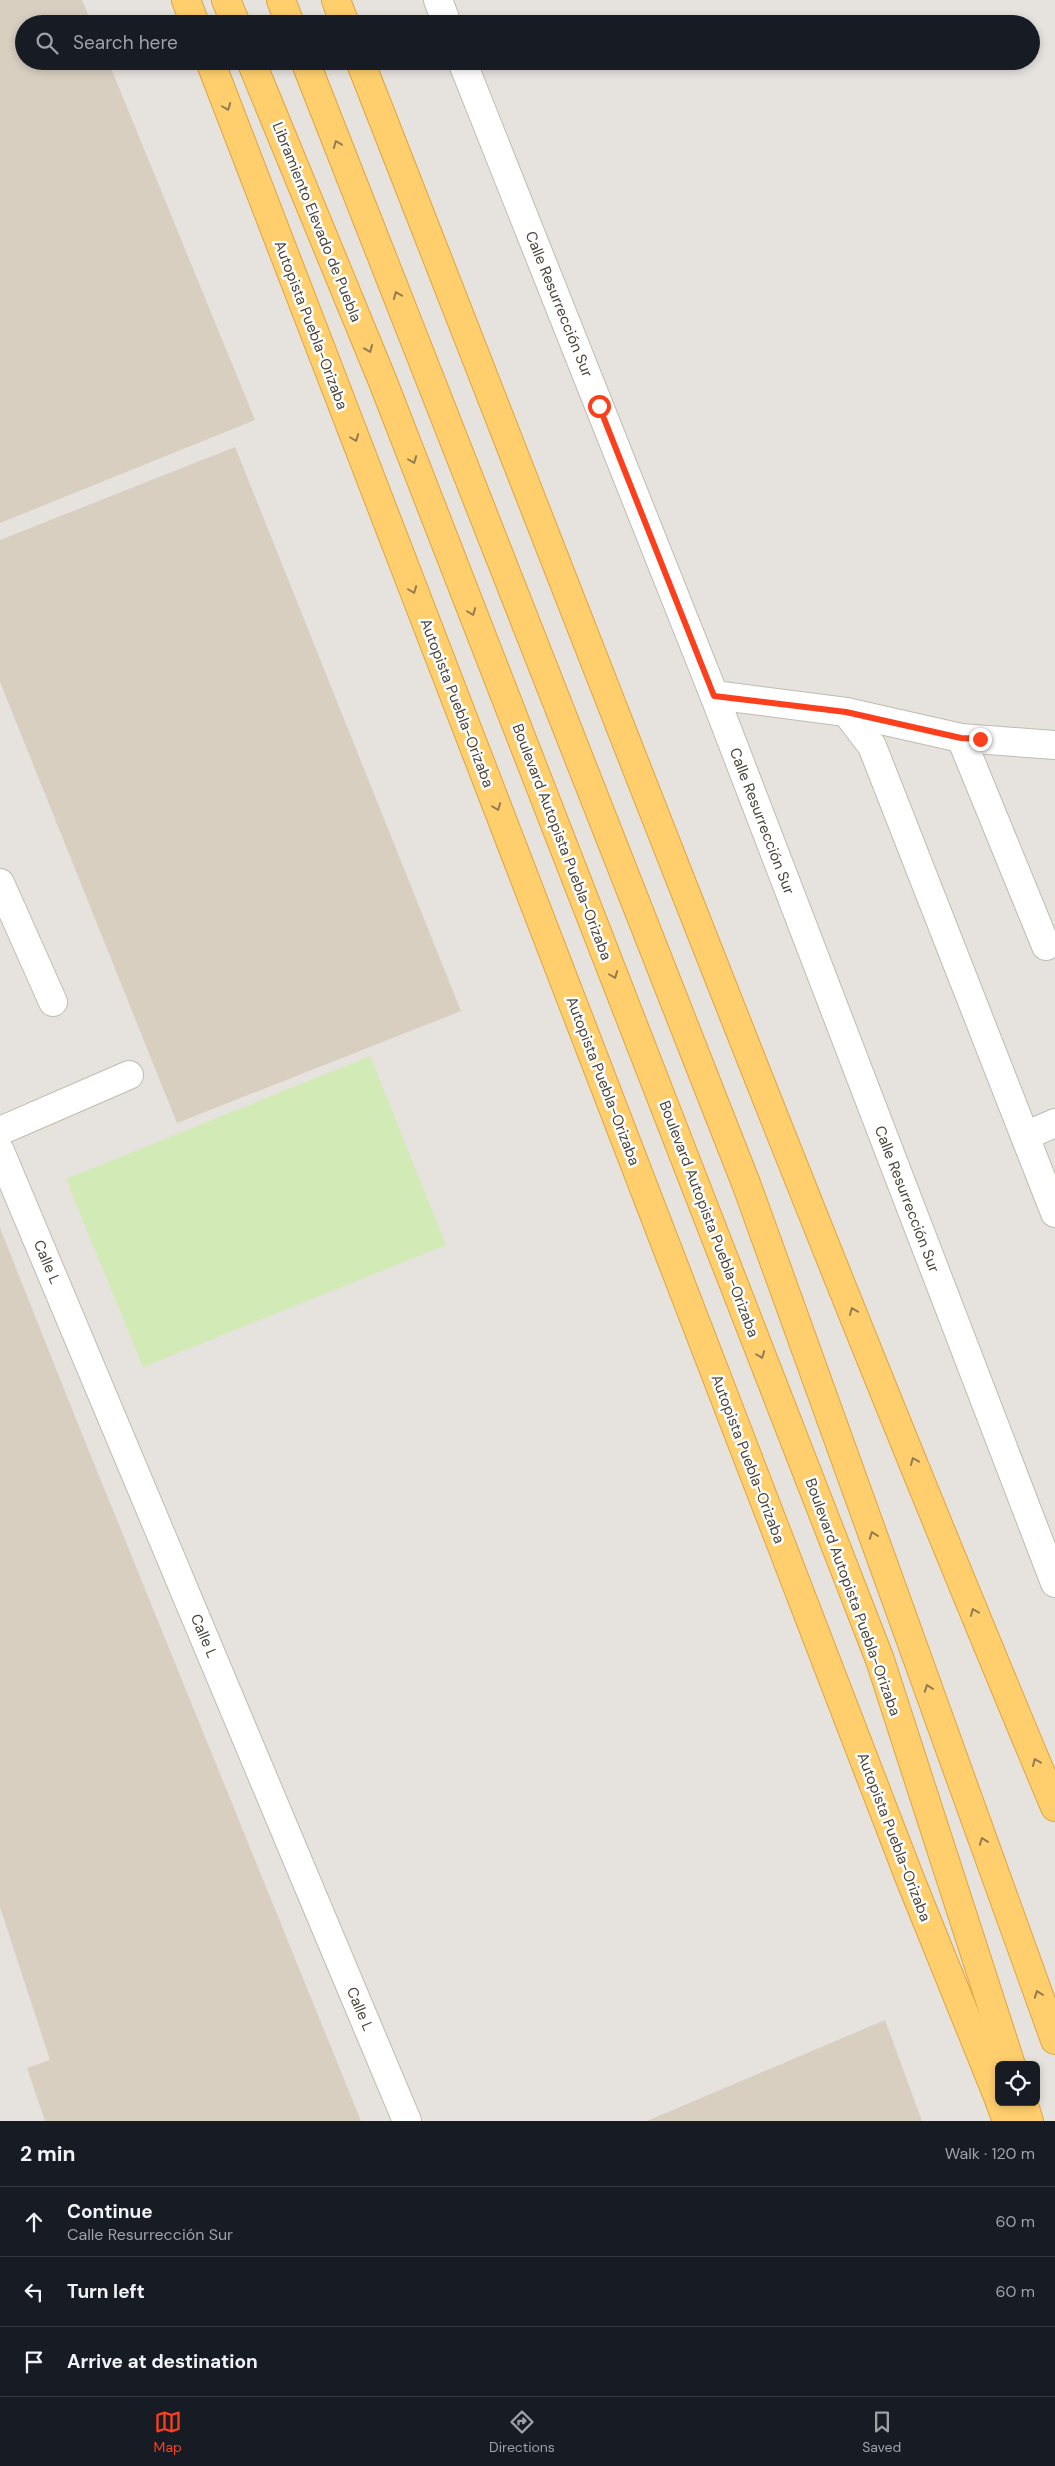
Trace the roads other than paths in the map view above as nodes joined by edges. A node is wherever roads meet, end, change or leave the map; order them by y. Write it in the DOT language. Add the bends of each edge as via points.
graph roads {
  1 [pos="186,0"];
  2 [pos="226,0"];
  3 [pos="281,0"];
  4 [pos="336,0"];
  5 [pos="438,0"];
  6 [pos="192,15"];
  7 [pos="232,15"];
  8 [pos="287,15"];
  9 [pos="342,15"];
  10 [pos="444,15"];
  11 [pos="213,70"];
  12 [pos="255,70"];
  13 [pos="309,70"];
  14 [pos="364,70"];
  15 [pos="466,70"];
  16 [pos="383,382"];
  17 [pos="714,696"];
  18 [pos="846,712"];
  19 [pos="961,738"];
  20 [pos="1055,745"];
  21 [pos="0,883"];
  22 [pos="1046,946"];
  23 [pos="52,1002"];
  24 [pos="129,1075"];
  25 [pos="1055,1123"];
  26 [pos="0,1131"];
  27 [pos="1025,1136"];
  28 [pos="0,1151"];
  29 [pos="1055,1212"];
  30 [pos="1055,1583"];
  31 [pos="1055,1807"];
  32 [pos="1055,2040"];
  33 [pos="1010,2061"];
  34 [pos="995,2091"];
  35 [pos="1001,2106"];
  36 [pos="1024,2106"];
  37 [pos="407,2121"];
  38 [pos="1008,2121"];
  39 [pos="1029,2121"];
  1 -- 6 [label="highway"];
  2 -- 7 [label="highway"];
  3 -- 8 [label="highway"];
  4 -- 9 [label="highway"];
  5 -- 10 [label="street"];
  11 -- 34 [label="highway, Autopista Puebla-Orizaba, one-way" via="903,1860"];
  12 -- 16 [label="highway, Libramiento Elevado de Puebla, one-way"];
  32 -- 13 [label="highway, one-way" via="747,1186"];
  31 -- 14 [label="highway, one-way" via="758,1074"];
  15 -- 17 [label="street, Calle Resurrección Sur"];
  16 -- 33 [label="highway, Boulevard Autopista Puebla-Orizaba, one-way" via="880,1660"];
  17 -- 18 [label="street"];
  17 -- 30 [label="street, Calle Resurrección Sur"];
  18 -- 19 [label="street"];
  18 -- 27 [label="street" via="872,746"];
  19 -- 20 [label="street"];
  19 -- 22 [label="street"];
  21 -- 23 [label="street"];
  24 -- 26 [label="street"];
  25 -- 27 [label="street"];
  27 -- 29 [label="street"];
  28 -- 37 [label="street, Calle L"];
  35 -- 38 [label="highway, Autopista Puebla-Orizaba"];
  36 -- 39 [label="highway"];
}
